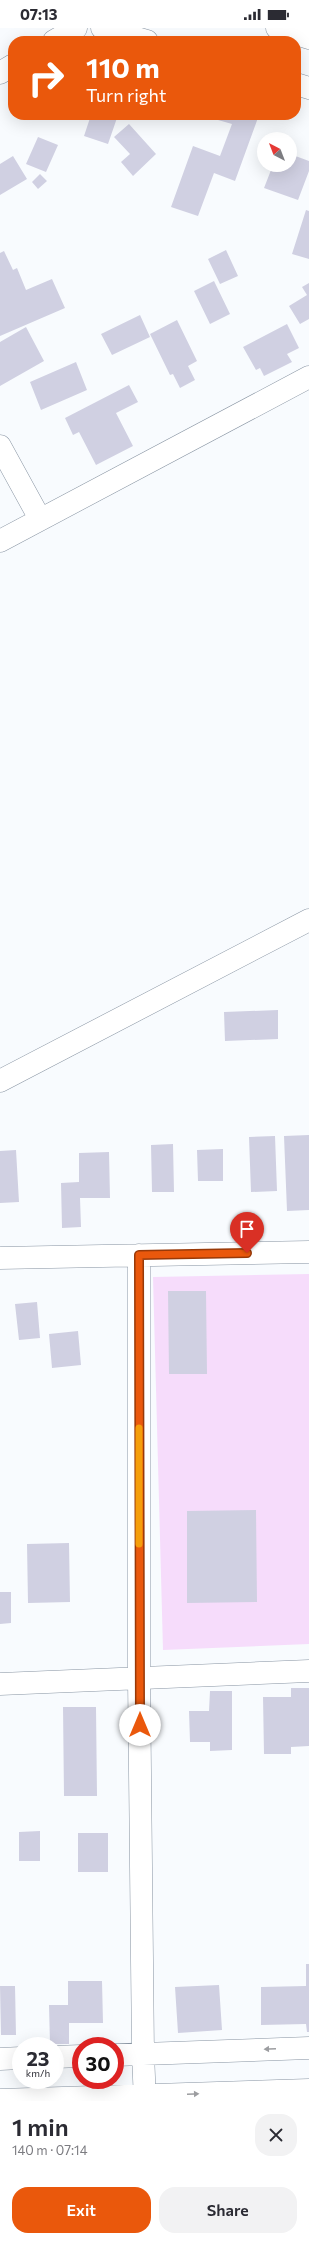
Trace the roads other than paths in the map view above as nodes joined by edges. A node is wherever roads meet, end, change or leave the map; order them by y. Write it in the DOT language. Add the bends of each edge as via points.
graph roads {
  1 [pos="76,28"];
  2 [pos="102,28"];
  3 [pos="276,28"];
  4 [pos="62,36"];
  5 [pos="130,36"];
  6 [pos="309,38"];
  7 [pos="309,377"];
  8 [pos="0,446"];
  9 [pos="40,519"];
  10 [pos="0,541"];
  11 [pos="309,920"];
  12 [pos="0,1081"];
  13 [pos="309,1252"];
  14 [pos="139,1255"];
  15 [pos="0,1258"];
  16 [pos="309,1671"];
  17 [pos="139,1678"];
  18 [pos="0,1684"];
  19 [pos="309,2048"];
  20 [pos="143,2054"];
  21 [pos="124,2055"];
  22 [pos="12,2058"];
  23 [pos="0,2059"];
  24 [pos="309,2090"];
  25 [pos="145,2098"];
  26 [pos="0,2100"];
  1 -- 4 [label="street"];
  2 -- 5 [label="street"];
  3 -- 6 [label="street"];
  7 -- 9 [label="street"];
  8 -- 9 [label="street"];
  9 -- 10 [label="street"];
  11 -- 12 [label="street"];
  13 -- 14 [label="street"];
  14 -- 15 [label="street"];
  14 -- 17 [label="street"];
  16 -- 17 [label="street"];
  17 -- 18 [label="street"];
  17 -- 20 [label="street"];
  19 -- 20 [label="street, one-way"];
  20 -- 21 [label="street"];
  20 -- 25 [label="street"];
  22 -- 23 [label="street"];
  25 -- 24 [label="street, one-way"];
  25 -- 26 [label="street"];
}
